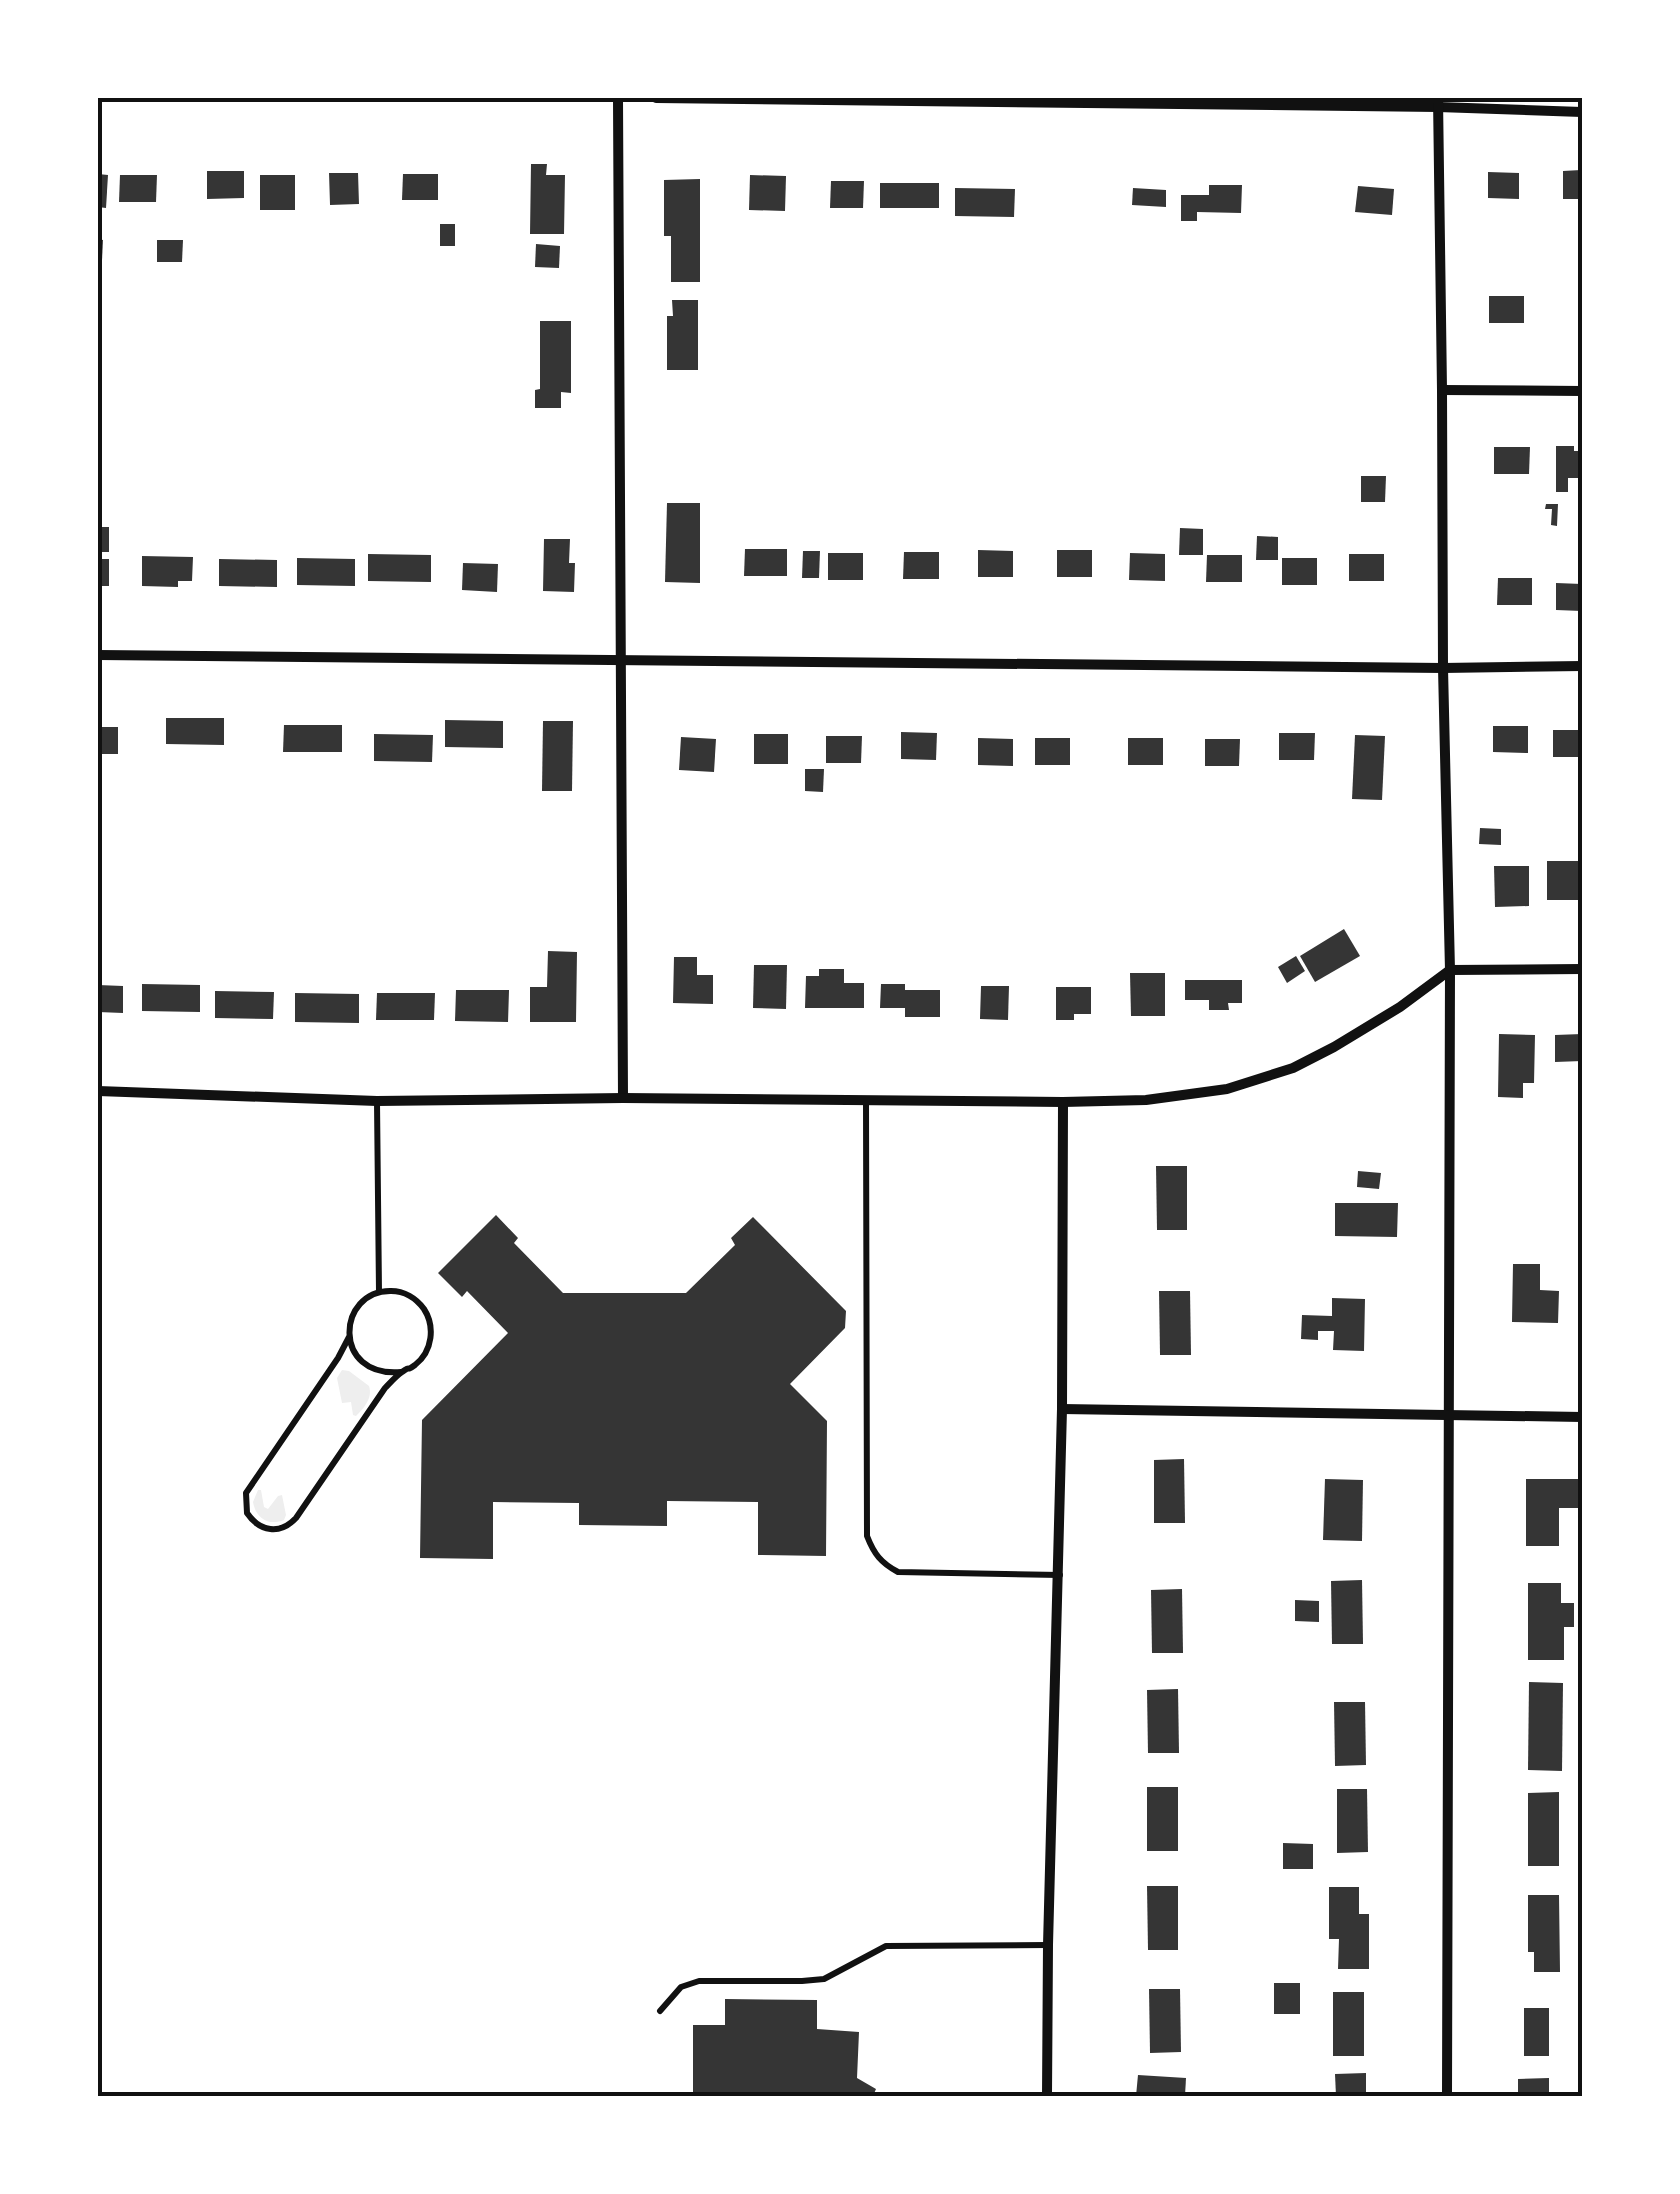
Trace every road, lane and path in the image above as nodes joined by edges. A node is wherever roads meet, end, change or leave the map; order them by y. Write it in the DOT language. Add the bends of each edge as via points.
graph roads {
  1 [pos="618,98"];
  2 [pos="656,98"];
  3 [pos="1438,102"];
  4 [pos="1582,112"];
  5 [pos="1442,390"];
  6 [pos="1582,391"];
  7 [pos="98,655"];
  8 [pos="622,658"];
  9 [pos="1582,666"];
  10 [pos="1443,668"];
  11 [pos="1582,969"];
  12 [pos="1450,970"];
  13 [pos="98,1091"];
  14 [pos="623,1098"];
  15 [pos="866,1100"];
  16 [pos="377,1101"];
  17 [pos="1063,1102"];
  18 [pos="379,1292"];
  19 [pos="349,1337"];
  20 [pos="401,1372"];
  21 [pos="1062,1409"];
  22 [pos="1448,1416"];
  23 [pos="1582,1416"];
  24 [pos="1060,1574"];
  25 [pos="1048,1944"];
  26 [pos="660,2011"];
  27 [pos="1047,2096"];
  28 [pos="1447,2096"];
  1 -- 8 [label="street"];
  2 -- 3 [label="street"];
  3 -- 4 [label="street"];
  3 -- 5 [label="street"];
  5 -- 6 [label="street"];
  5 -- 10 [label="street"];
  7 -- 8 [label="street"];
  8 -- 10 [label="street"];
  8 -- 14 [label="street"];
  9 -- 10 [label="street"];
  10 -- 12 [label="street"];
  11 -- 12 [label="street"];
  12 -- 17 [label="street" via="1334,1047 1260,1080 1191,1096"];
  12 -- 22 [label="street"];
  13 -- 16 [label="street"];
  14 -- 15 [label="street"];
  14 -- 16 [label="street"];
  15 -- 17 [label="street"];
  15 -- 24 [label="lane" via="867,1536 873,1552 898,1572"];
  16 -- 18 [label="lane"];
  17 -- 21 [label="street"];
  18 -- 19 [label="lane" via="356,1309"];
  18 -- 20 [label="lane" via="407,1294 431,1327 424,1355"];
  19 -- 20 [label="lane" via="372,1370"];
  19 -- 20 [label="lane" via="246,1494 247,1513 260,1528 281,1529 296,1518"];
  21 -- 22 [label="street"];
  21 -- 24 [label="street"];
  22 -- 23 [label="street"];
  22 -- 28 [label="street"];
  24 -- 25 [label="street"];
  25 -- 26 [label="lane" via="886,1946 824,1978 700,1981 681,1987"];
  25 -- 27 [label="street"];
}
